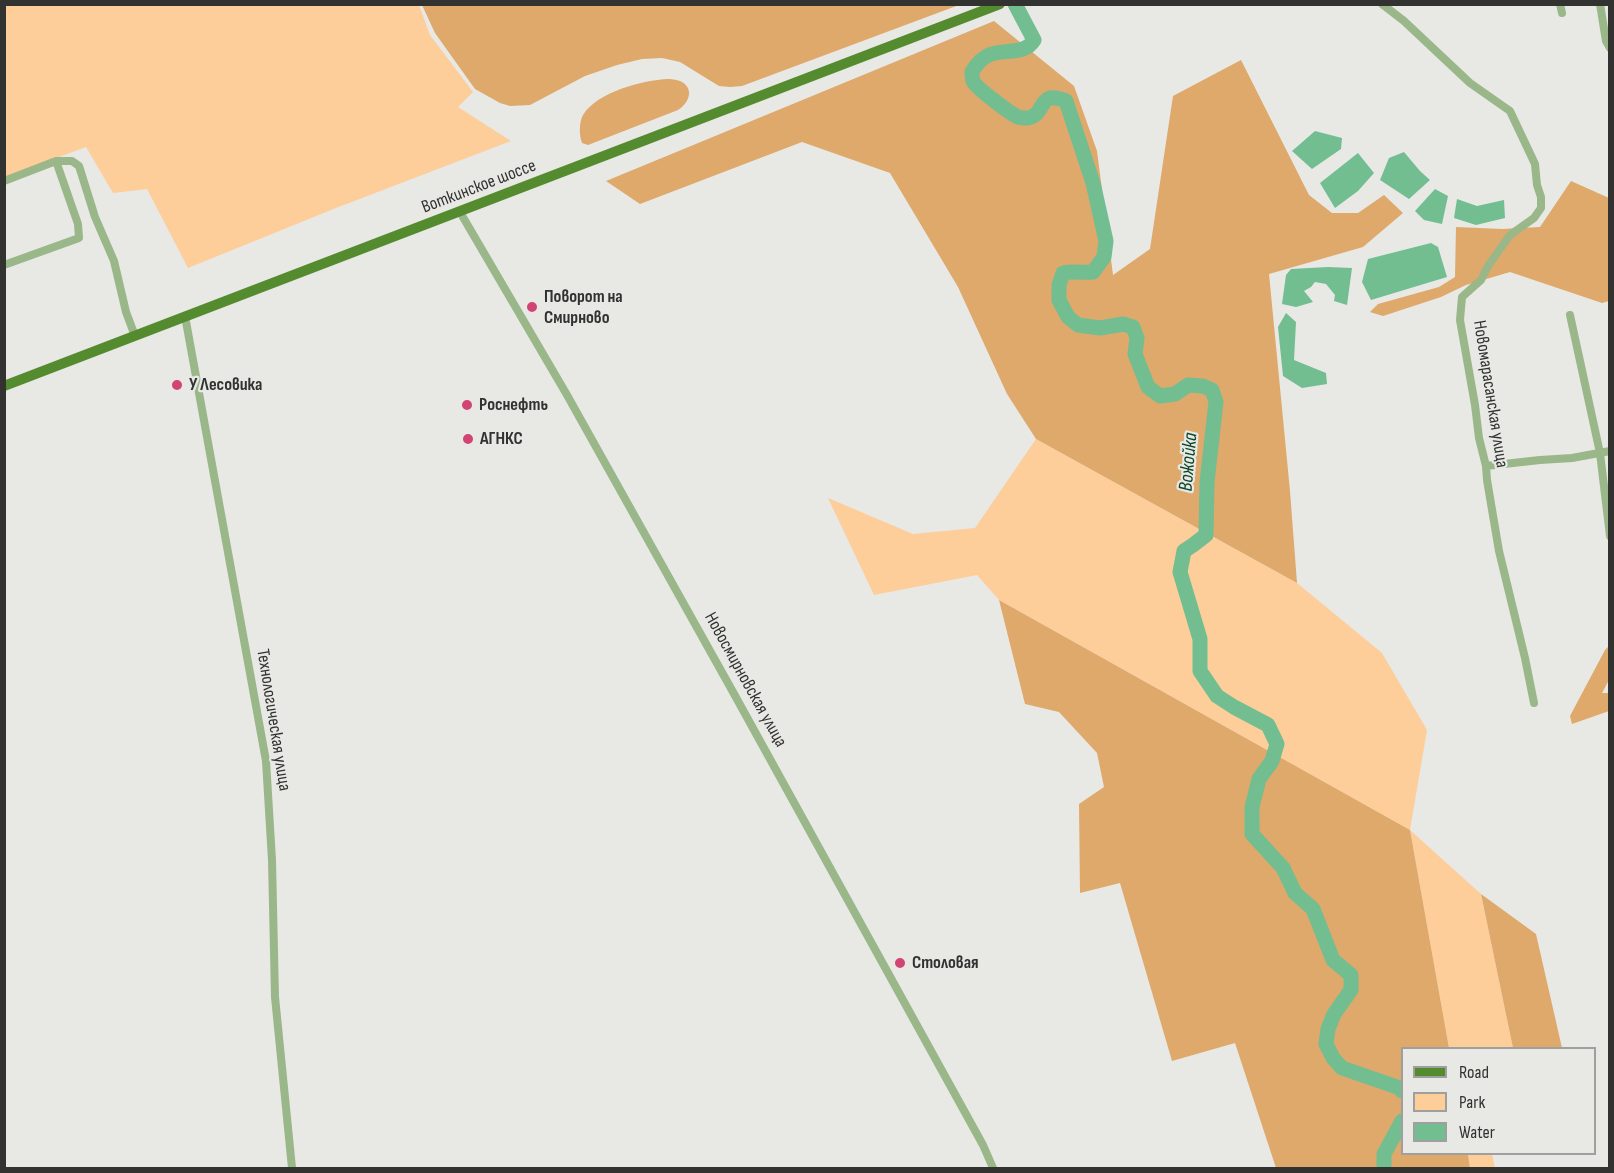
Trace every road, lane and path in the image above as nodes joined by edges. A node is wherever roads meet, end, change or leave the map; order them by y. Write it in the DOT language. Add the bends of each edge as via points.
graph roads {
  1 [pos="1000,4"];
  2 [pos="1382,4"];
  3 [pos="1600,4"];
  4 [pos="1609,48"];
  5 [pos="56,161"];
  6 [pos="4,181"];
  7 [pos="460,212"];
  8 [pos="4,265"];
  9 [pos="1570,315"];
  10 [pos="185,316"];
  11 [pos="135,336"];
  12 [pos="4,386"];
  13 [pos="1605,452"];
  14 [pos="1486,466"];
  15 [pos="1610,536"];
  16 [pos="1534,703"];
  17 [pos="292,1168"];
  18 [pos="993,1168"];
  1 -- 7 [label="main road, Воткинское шоссе"];
  2 -- 14 [label="street, Новомарасанская улица" via="1470,83 1510,111 1534,164 1541,208 1510,236 1481,280 1462,297 1460,320"];
  3 -- 4 [label="street"];
  5 -- 6 [label="street"];
  5 -- 8 [label="street" via="78,224 79,238"];
  5 -- 11 [label="street" via="72,161 79,166 114,261"];
  7 -- 10 [label="main road, Воткинское шоссе"];
  7 -- 18 [label="street, Новосмирновская улица" via="739,702"];
  9 -- 13 [label="street"];
  10 -- 11 [label="main road, Воткинское шоссе"];
  10 -- 17 [label="street, Технологическая улица" via="266,761 275,997"];
  11 -- 12 [label="main road, Воткинское шоссе"];
  13 -- 14 [label="street"];
  13 -- 15 [label="street"];
  14 -- 16 [label="street, Новомарасанская улица" via="1499,551"];
}
